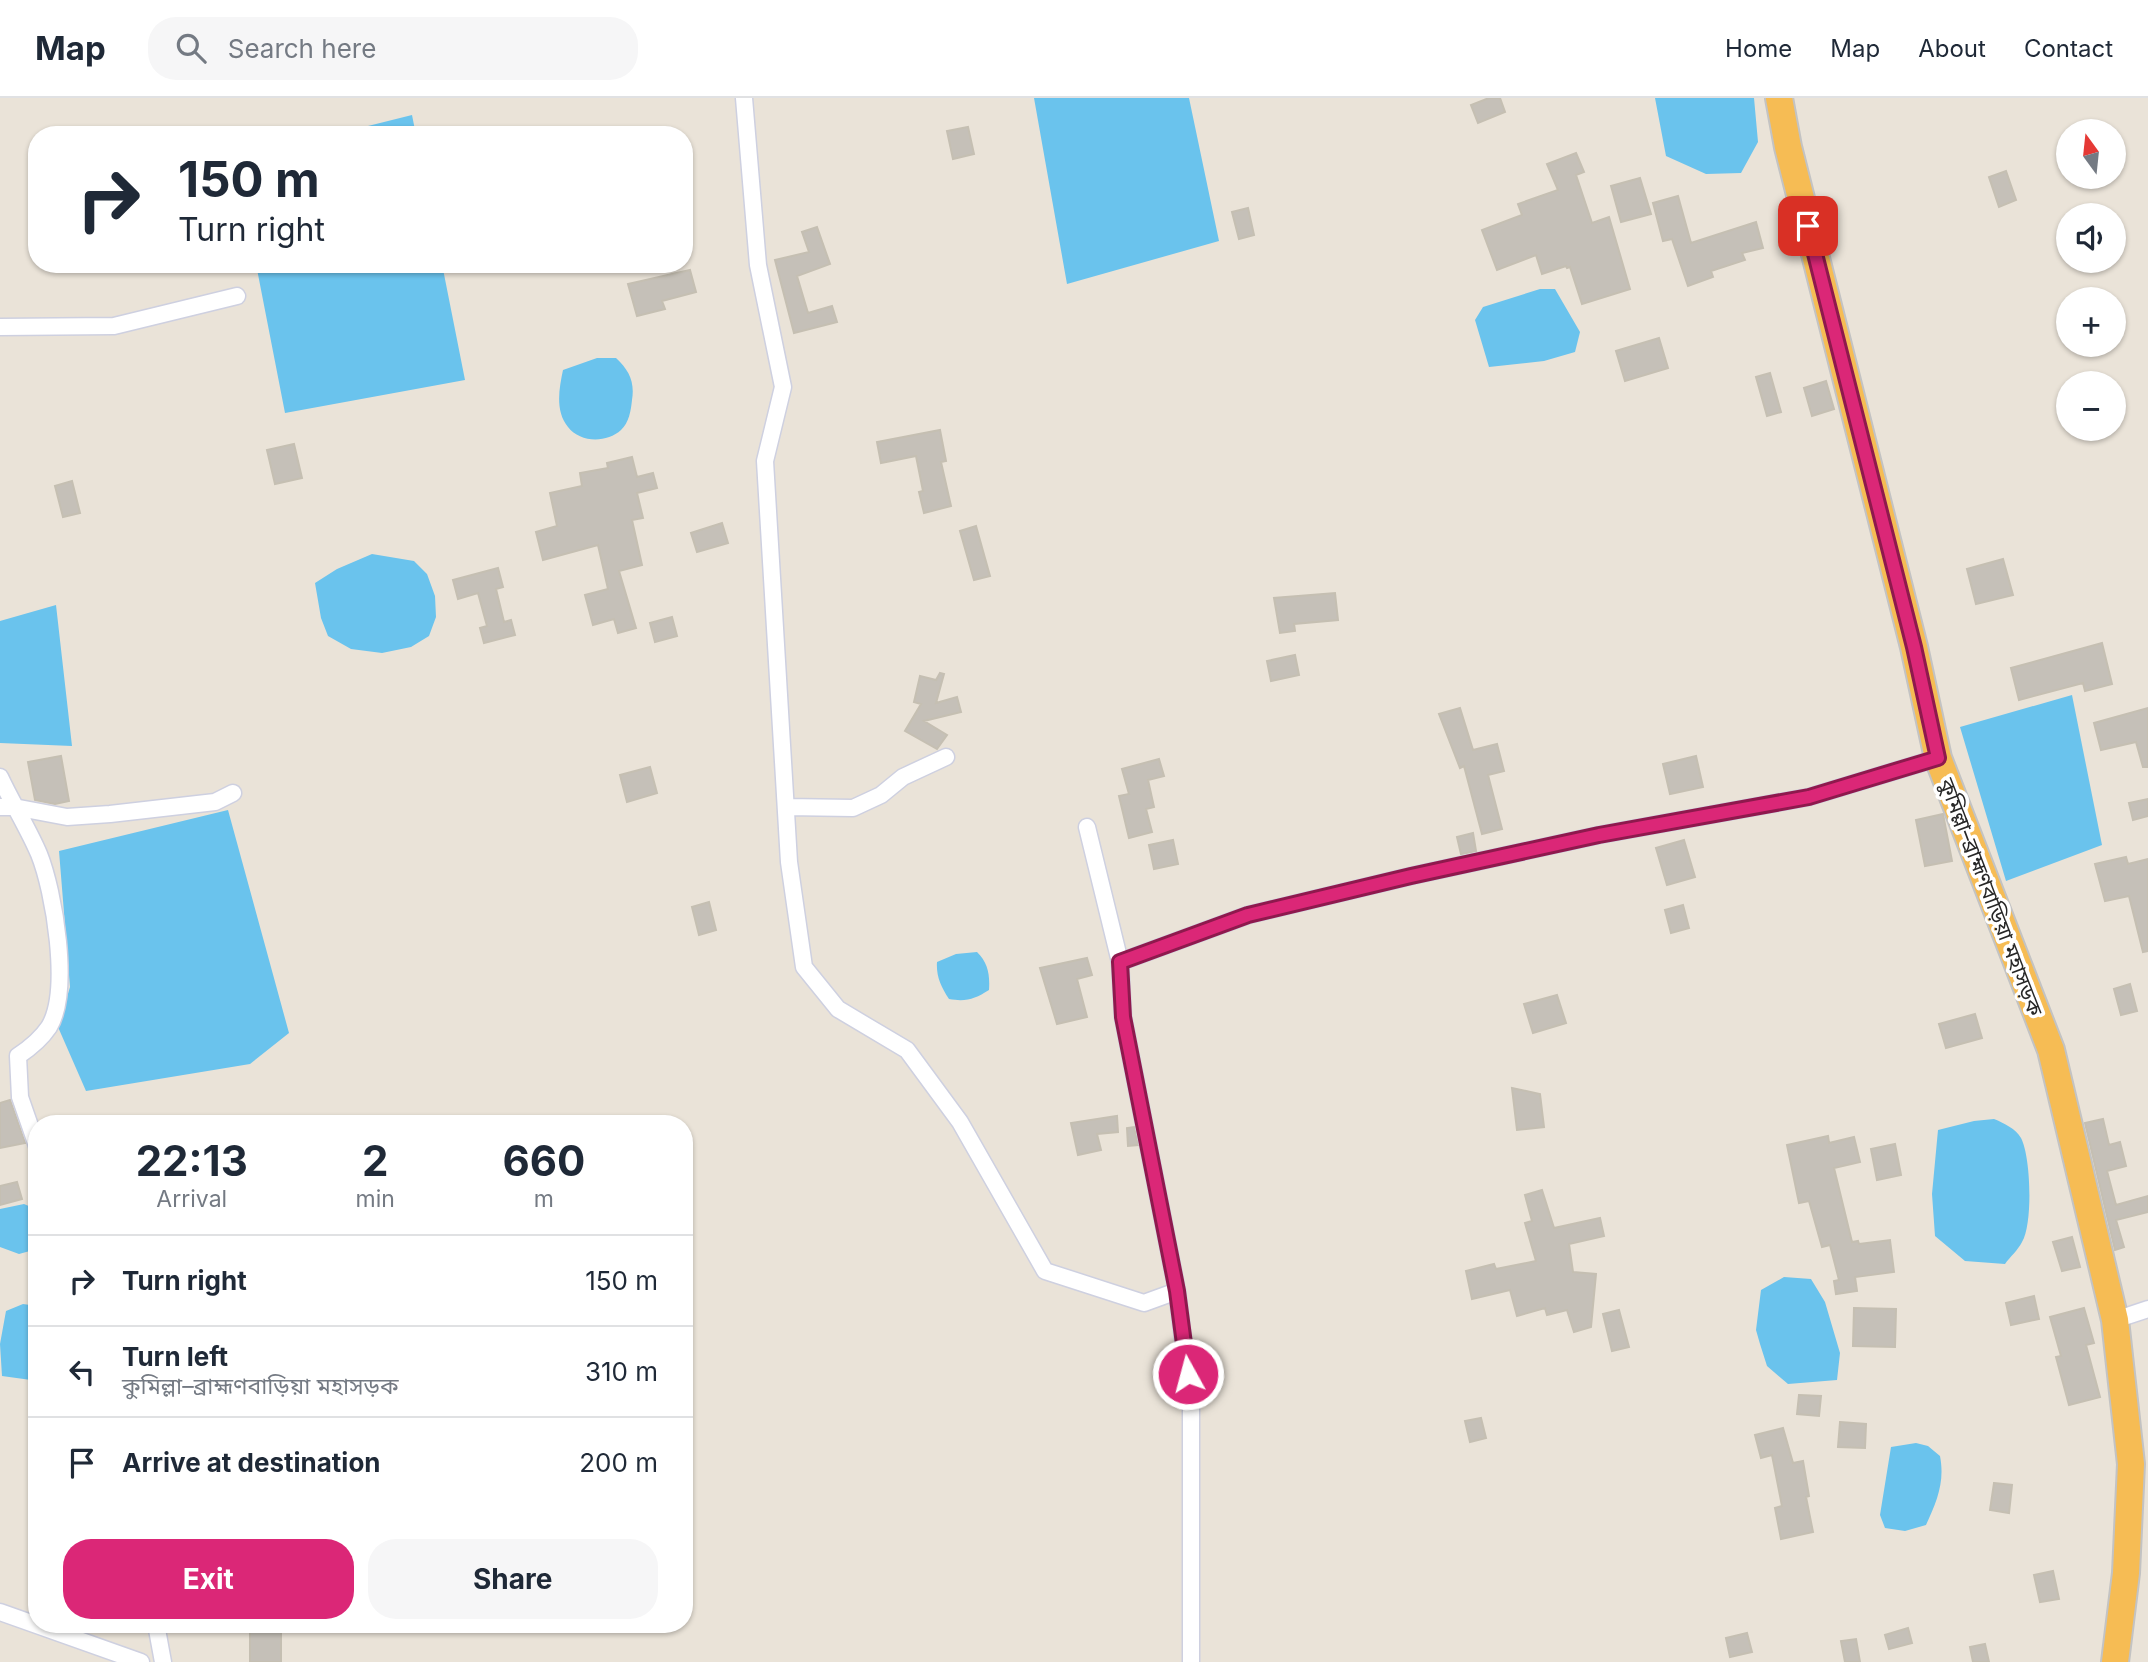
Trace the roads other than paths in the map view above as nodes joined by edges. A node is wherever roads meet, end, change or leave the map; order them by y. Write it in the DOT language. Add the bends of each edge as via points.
graph roads {
  1 [pos="744,98"];
  2 [pos="1779,98"];
  3 [pos="237,296"];
  4 [pos="0,327"];
  5 [pos="946,757"];
  6 [pos="1938,758"];
  7 [pos="0,777"];
  8 [pos="233,793"];
  9 [pos="7,807"];
  10 [pos="786,807"];
  11 [pos="1087,827"];
  12 [pos="1120,962"];
  13 [pos="28,1120"];
  14 [pos="1177,1291"];
  15 [pos="2148,1309"];
  16 [pos="2115,1320"];
  17 [pos="0,1612"];
  18 [pos="28,1622"];
  19 [pos="59,1633"];
  20 [pos="158,1633"];
  21 [pos="141,1662"];
  22 [pos="163,1662"];
  23 [pos="1191,1662"];
  24 [pos="2115,1662"];
  1 -- 10 [label="street" via="758,265 783,387 765,461"];
  2 -- 6 [label="highway, কুমিল্লা–ব্রাহ্মণবাড়িয়া মহাসড়ক"];
  3 -- 4 [label="street" via="114,326"];
  5 -- 10 [label="street" via="853,808"];
  6 -- 12 [label="street" via="1809,797 1599,835 1248,915"];
  6 -- 16 [label="highway, কুমিল্লা–ব্রাহ্মণবাড়িয়া মহাসড়ক" via="2051,1050"];
  7 -- 9 [label="street"];
  8 -- 9 [label="street" via="215,802 66,817"];
  9 -- 13 [label="street" via="39,855 58,933 60,986 50,1025 18,1056 20,1097"];
  10 -- 14 [label="street" via="804,967 838,1009 907,1050 960,1122 1045,1271 1144,1303"];
  11 -- 12 [label="street"];
  12 -- 14 [label="street" via="1123,1017"];
  14 -- 23 [label="street" via="1191,1401"];
  15 -- 16 [label="street"];
  16 -- 24 [label="highway, কুমিল্লা–ব্রাহ্মণবাড়িয়া মহাসড়ক" via="2131,1464 2126,1573"];
  17 -- 18 [label="street"];
  19 -- 21 [label="street"];
  20 -- 22 [label="street"];
}
